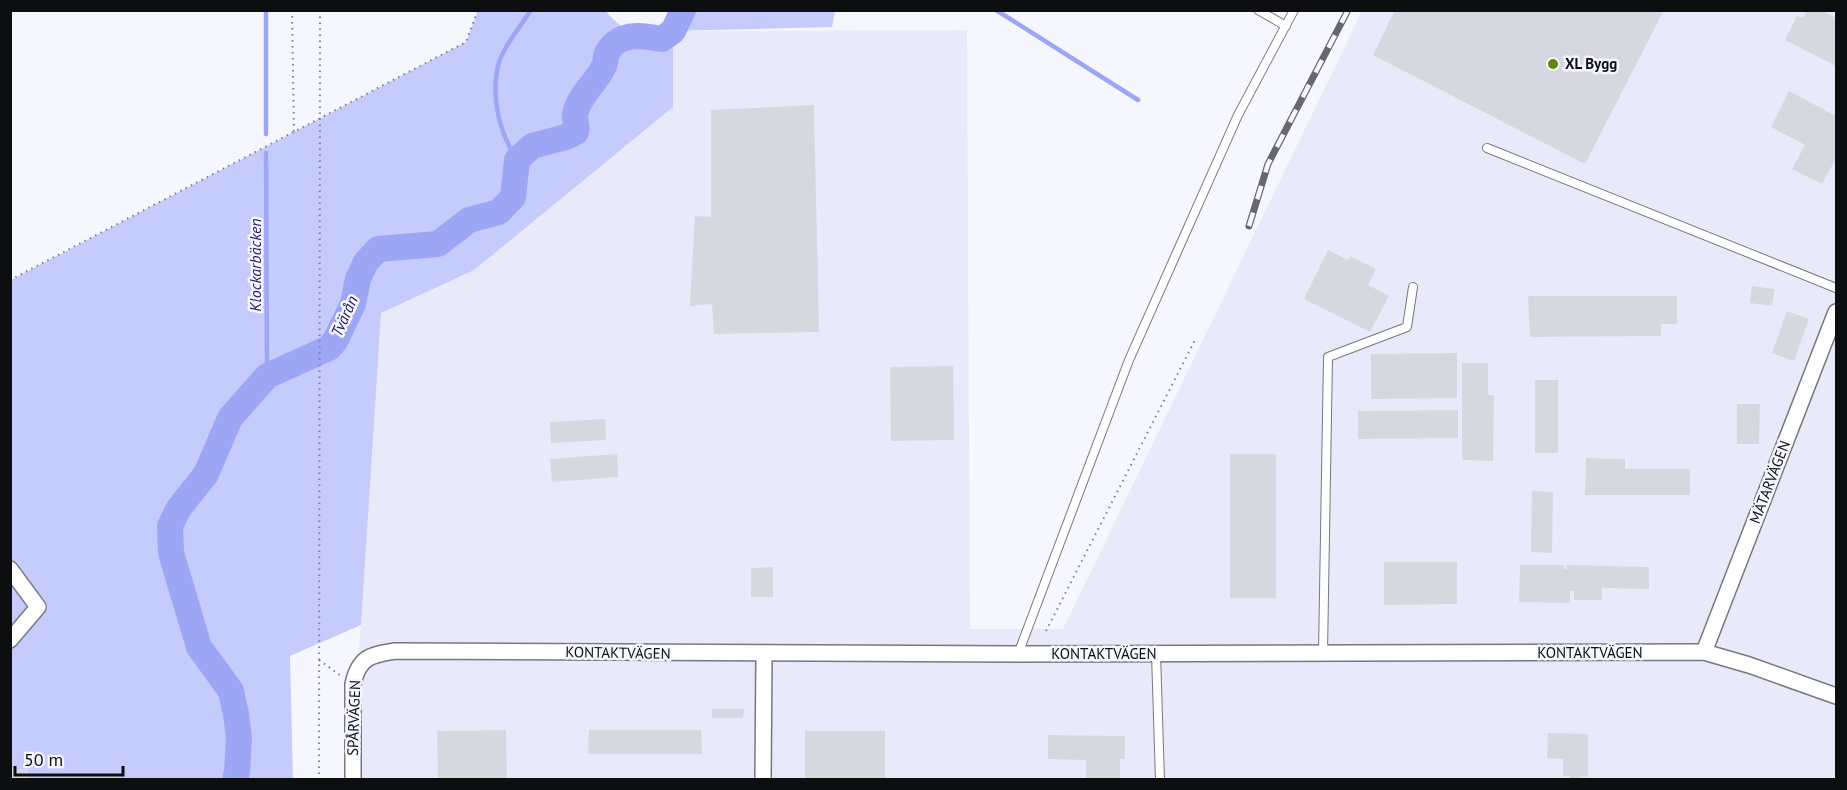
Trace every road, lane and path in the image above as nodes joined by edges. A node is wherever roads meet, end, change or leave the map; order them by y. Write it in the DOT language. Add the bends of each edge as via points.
graph roads {
  1 [pos="292,10"];
  2 [pos="320,10"];
  3 [pos="478,10"];
  4 [pos="1258,10"];
  5 [pos="1294,10"];
  6 [pos="1286,26"];
  7 [pos="320,120"];
  8 [pos="294,133"];
  9 [pos="1487,148"];
  10 [pos="10,280"];
  11 [pos="1413,287"];
  12 [pos="1836,288"];
  13 [pos="1836,312"];
  14 [pos="1195,340"];
  15 [pos="10,568"];
  16 [pos="1046,631"];
  17 [pos="10,640"];
  18 [pos="1704,652"];
  19 [pos="764,654"];
  20 [pos="1018,654"];
  21 [pos="1156,654"];
  22 [pos="1323,655"];
  23 [pos="365,659"];
  24 [pos="319,660"];
  25 [pos="353,684"];
  26 [pos="1836,696"];
  27 [pos="319,780"];
  28 [pos="353,780"];
  29 [pos="763,780"];
  30 [pos="1160,780"];
  1 -- 8 [label="path"];
  2 -- 7 [label="path"];
  3 -- 7 [label="path" via="466,42"];
  4 -- 6 [label="lane"];
  5 -- 6 [label="lane"];
  6 -- 20 [label="lane" via="1238,115 1129,360"];
  7 -- 8 [label="path"];
  7 -- 24 [label="path"];
  8 -- 10 [label="path"];
  9 -- 12 [label="lane"];
  11 -- 22 [label="lane" via="1407,327 1328,357"];
  13 -- 18 [label="street, MÄTARVÄGEN"];
  14 -- 16 [label="path"];
  15 -- 17 [label="street" via="38,607"];
  18 -- 22 [label="street, KONTAKTVÄGEN"];
  18 -- 26 [label="street, KONTAKTVÄGEN"];
  19 -- 20 [label="street, KONTAKTVÄGEN"];
  19 -- 23 [label="street, KONTAKTVÄGEN" via="395,651"];
  19 -- 29 [label="street"];
  20 -- 21 [label="street, KONTAKTVÄGEN"];
  21 -- 22 [label="street, KONTAKTVÄGEN"];
  21 -- 30 [label="lane"];
  23 -- 25 [label="street, SPÅRVÄGEN" via="356,670"];
  24 -- 25 [label="path"];
  24 -- 27 [label="path"];
  25 -- 28 [label="street, SPÅRVÄGEN"];
}
